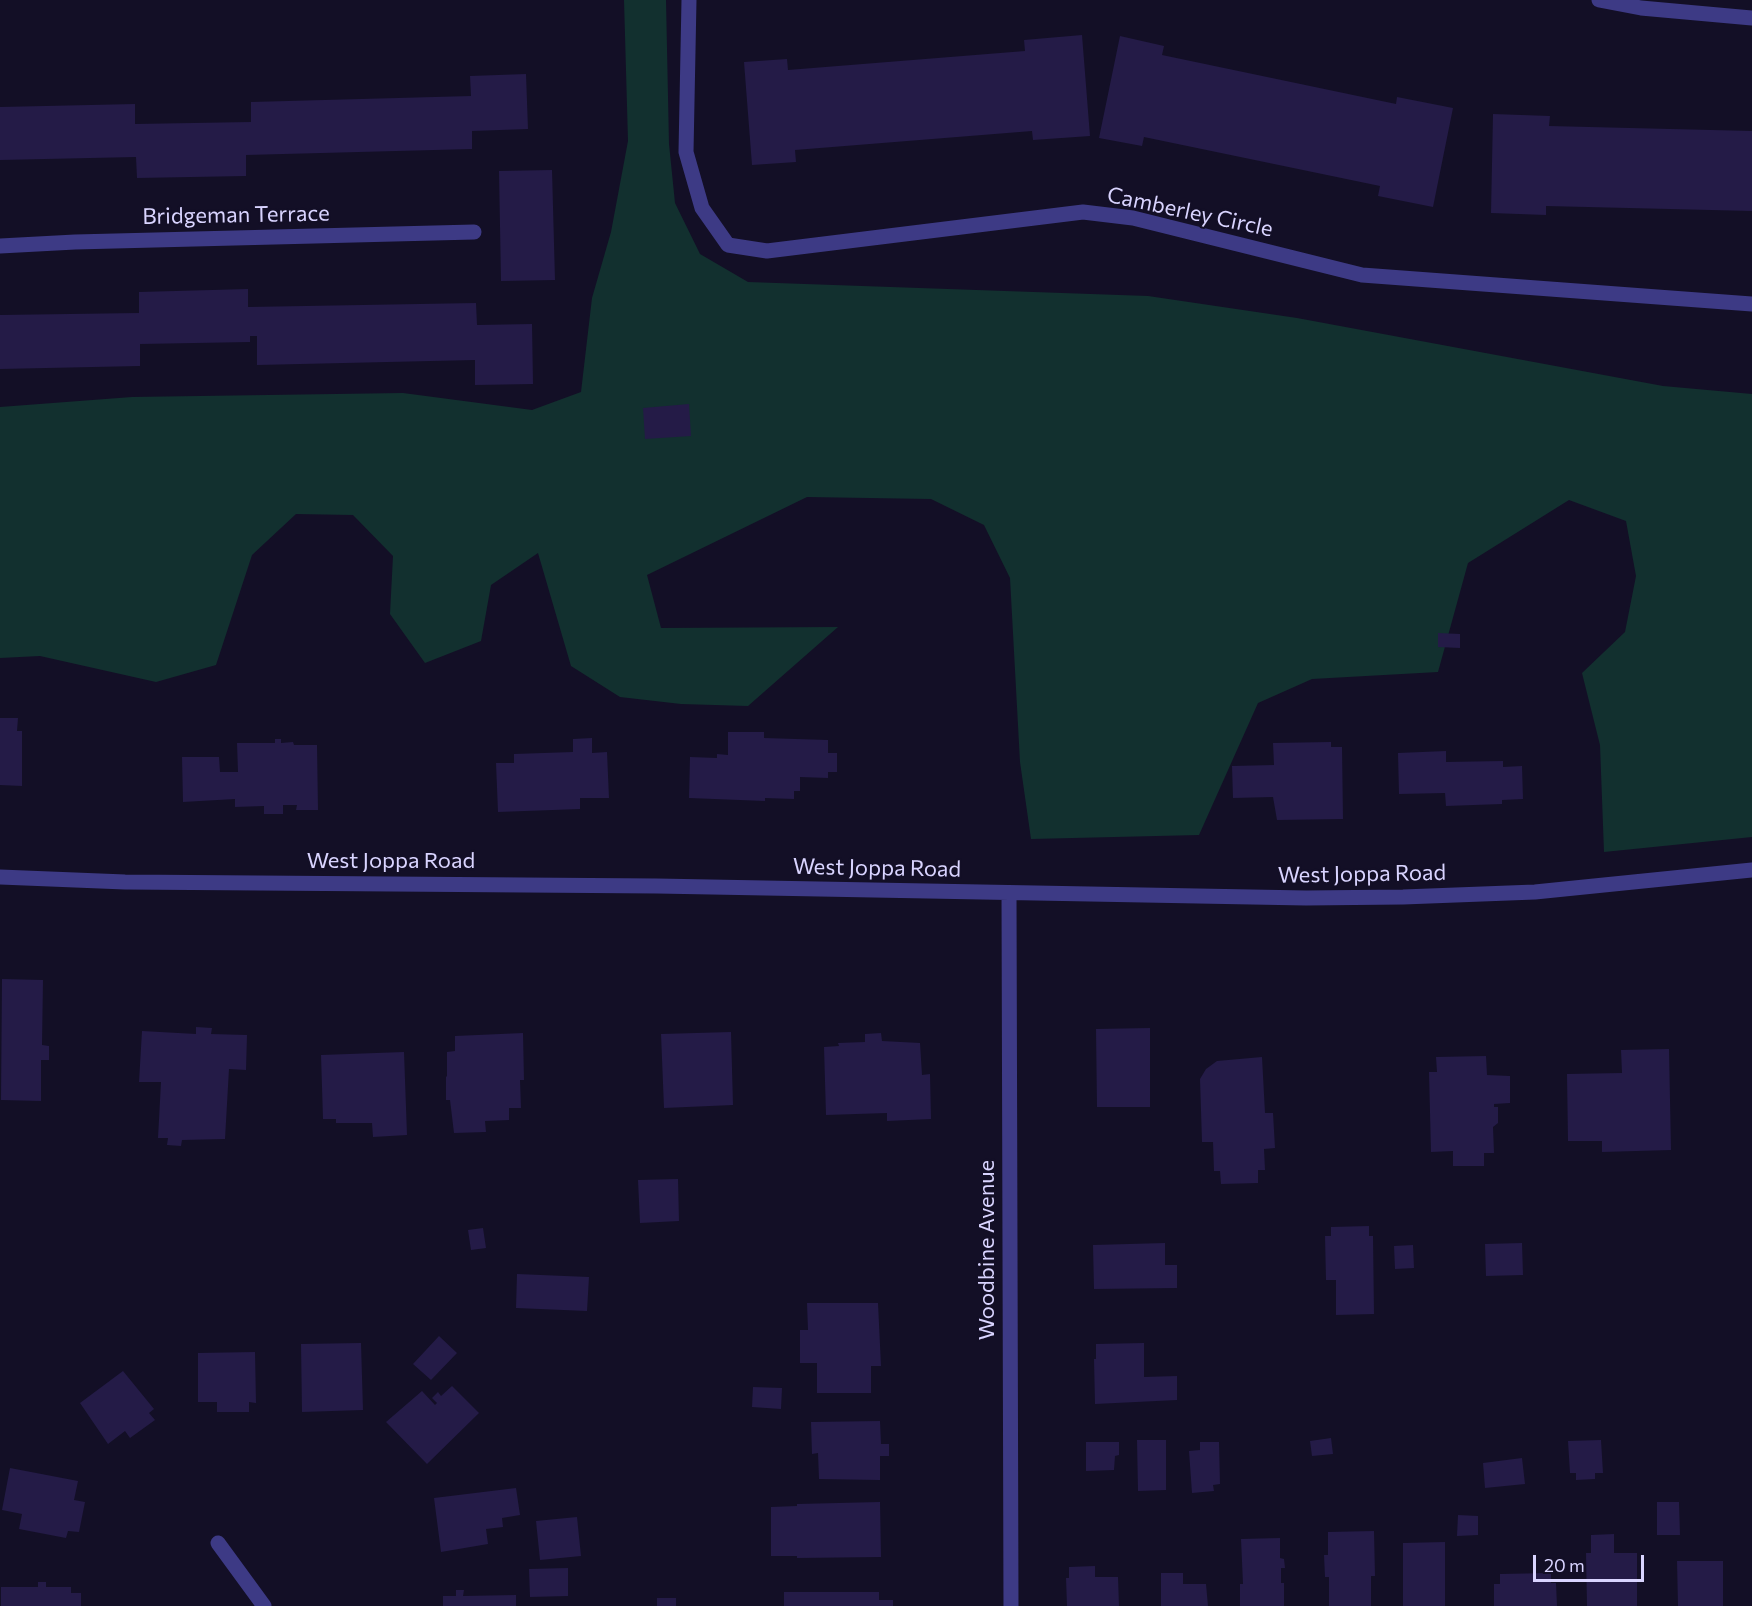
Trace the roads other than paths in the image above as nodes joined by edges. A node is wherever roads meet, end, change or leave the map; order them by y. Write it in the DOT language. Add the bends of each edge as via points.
graph roads {
  1 [pos="689,0"];
  2 [pos="1599,0"];
  3 [pos="1752,18"];
  4 [pos="474,232"];
  5 [pos="0,246"];
  6 [pos="1752,304"];
  7 [pos="1752,870"];
  8 [pos="0,877"];
  9 [pos="1009,893"];
  10 [pos="218,1543"];
  11 [pos="264,1606"];
  12 [pos="1011,1606"];
  1 -- 6 [label="street, Camberley Circle" via="686,152 702,208 728,244 767,251 1083,212 1133,218 1362,275"];
  2 -- 3 [label="street" via="1641,8"];
  4 -- 5 [label="street, Bridgeman Terrace"];
  7 -- 9 [label="street, West Joppa Road" via="1535,892 1403,897"];
  8 -- 9 [label="street, West Joppa Road" via="125,882"];
  9 -- 12 [label="street, Woodbine Avenue"];
  10 -- 11 [label="street"];
}
